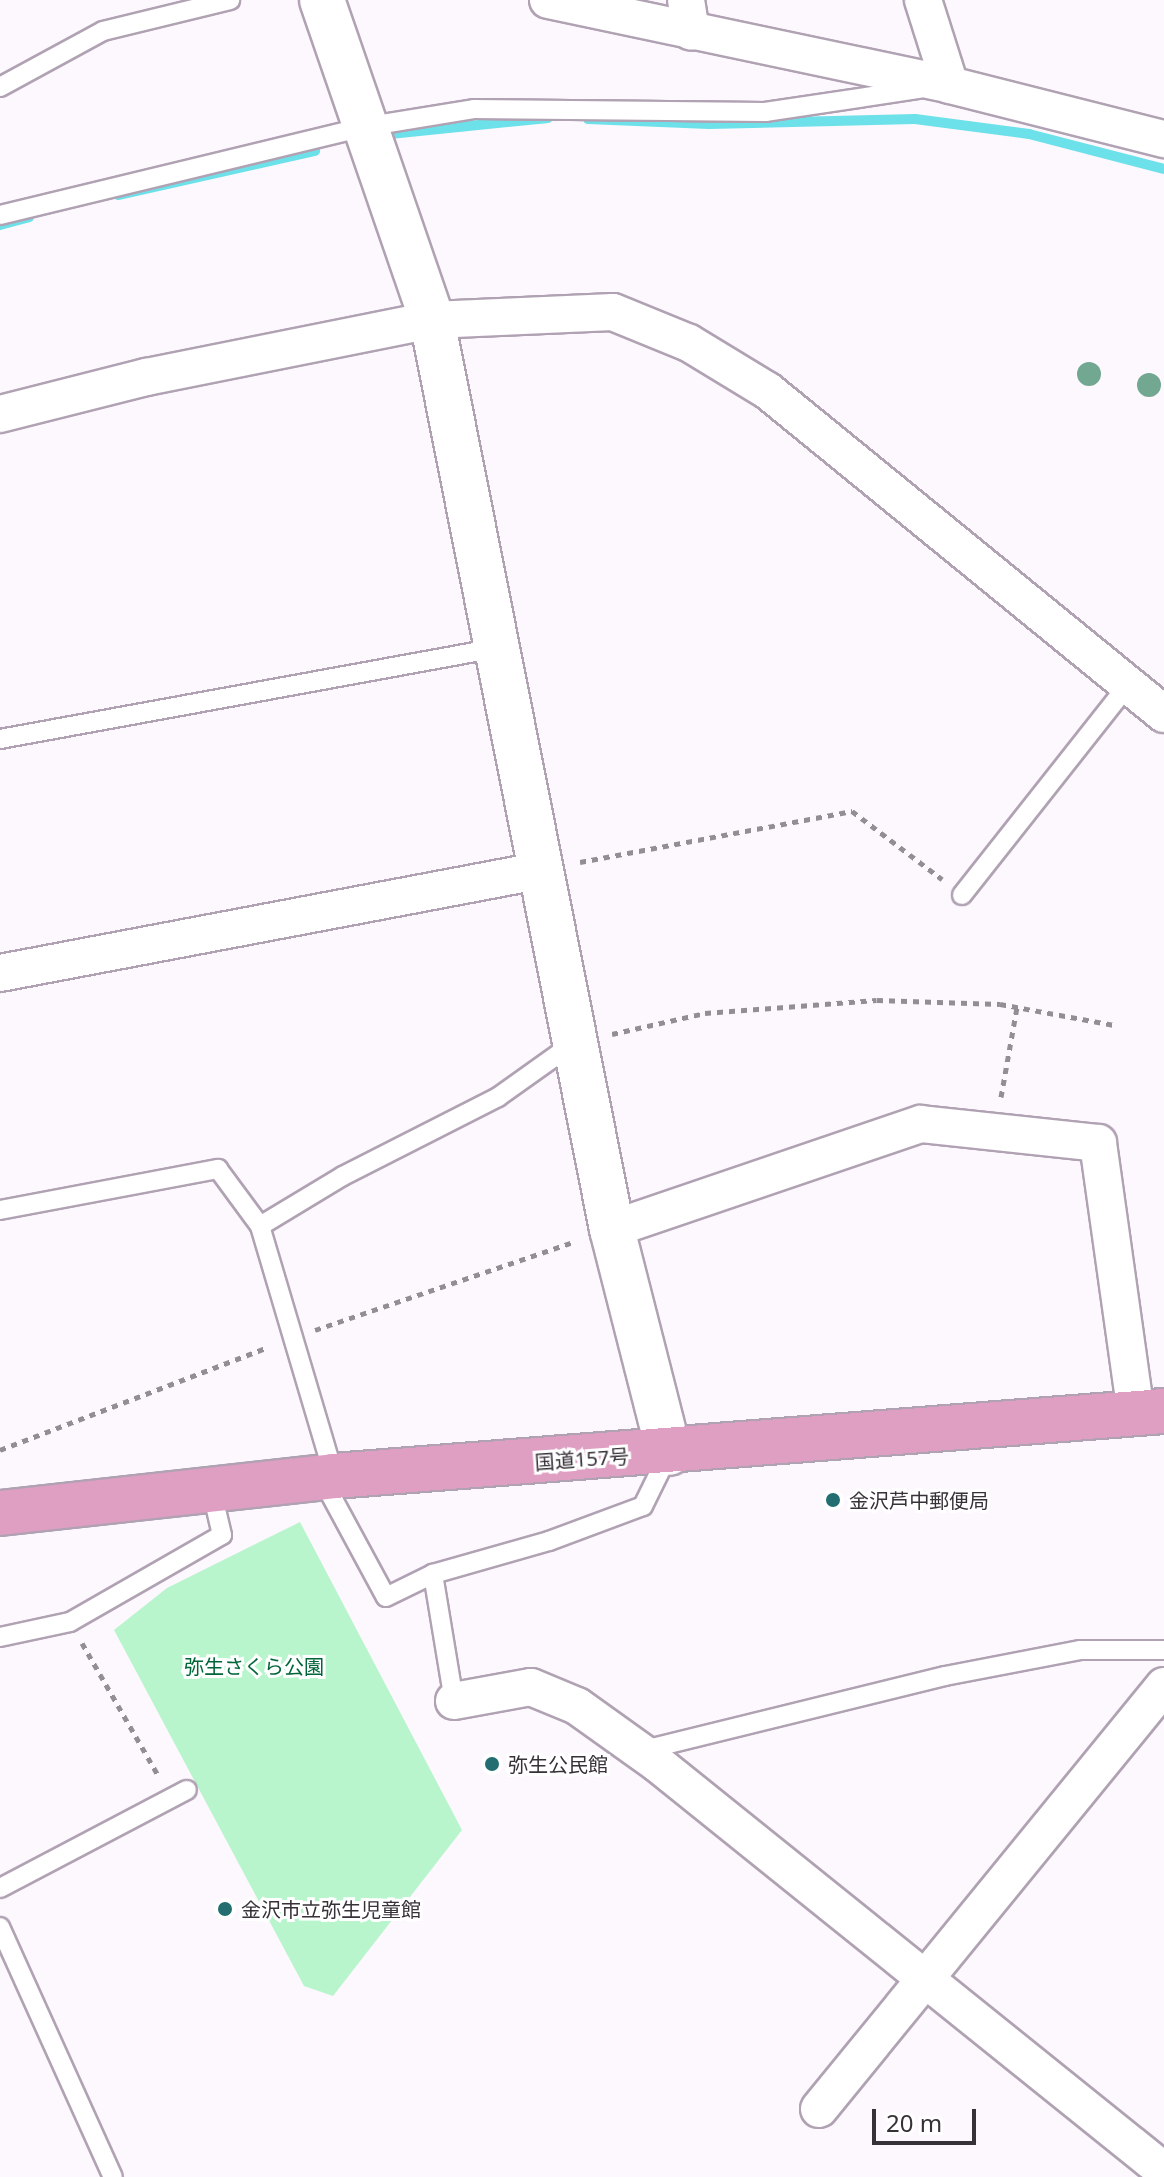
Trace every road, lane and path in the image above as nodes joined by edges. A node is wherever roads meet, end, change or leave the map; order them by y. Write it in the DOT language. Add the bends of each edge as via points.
graph roads {
  1 [pos="230,0"];
  2 [pos="322,0"];
  3 [pos="548,0"];
  4 [pos="923,0"];
  5 [pos="689,16"];
  6 [pos="950,85"];
  7 [pos="0,87"];
  8 [pos="364,127"];
  9 [pos="1164,139"];
  10 [pos="0,215"];
  11 [pos="432,320"];
  12 [pos="0,414"];
  13 [pos="499,647"];
  14 [pos="1128,685"];
  15 [pos="1164,714"];
  16 [pos="0,739"];
  17 [pos="543,870"];
  18 [pos="962,895"];
  19 [pos="0,973"];
  20 [pos="1017,1007"];
  21 [pos="1114,1025"];
  22 [pos="574,1043"];
  23 [pos="995,1132"];
  24 [pos="0,1210"];
  25 [pos="260,1226"];
  26 [pos="612,1229"];
  27 [pos="292,1337"];
  28 [pos="1150,1412"];
  29 [pos="0,1450"];
  30 [pos="669,1453"];
  31 [pos="327,1476"];
  32 [pos="211,1488"];
  33 [pos="0,1513"];
  34 [pos="433,1574"];
  35 [pos="70,1622"];
  36 [pos="0,1637"];
  37 [pos="1164,1650"];
  38 [pos="1164,1686"];
  39 [pos="454,1701"];
  40 [pos="640,1751"];
  41 [pos="179,1794"];
  42 [pos="0,1888"];
  43 [pos="0,1927"];
  44 [pos="921,1980"];
  45 [pos="819,2109"];
  46 [pos="1164,2171"];
  47 [pos="113,2177"];
  1 -- 7 [label="lane" via="103,31"];
  2 -- 8 [label="street"];
  3 -- 5 [label="street"];
  4 -- 6 [label="street"];
  5 -- 6 [label="street"];
  6 -- 8 [label="lane" via="765,112 474,109"];
  6 -- 9 [label="street"];
  8 -- 10 [label="lane"];
  8 -- 11 [label="street"];
  11 -- 12 [label="street" via="146,377"];
  11 -- 13 [label="street"];
  11 -- 14 [label="street" via="613,312 689,343 768,391"];
  13 -- 16 [label="lane"];
  13 -- 17 [label="street"];
  14 -- 15 [label="street"];
  14 -- 18 [label="lane"];
  17 -- 18 [label="path" via="852,811"];
  17 -- 19 [label="street"];
  17 -- 22 [label="street"];
  20 -- 21 [label="path"];
  20 -- 22 [label="path" via="877,1000 705,1013"];
  20 -- 23 [label="path"];
  22 -- 25 [label="lane" via="498,1097 343,1176"];
  22 -- 26 [label="street"];
  23 -- 26 [label="street" via="921,1124"];
  23 -- 28 [label="street" via="1098,1143"];
  24 -- 25 [label="lane" via="218,1169"];
  25 -- 27 [label="lane"];
  26 -- 27 [label="path"];
  26 -- 30 [label="street"];
  27 -- 29 [label="path"];
  27 -- 31 [label="lane"];
  28 -- 30 [label="highway, 国道157号"];
  30 -- 31 [label="highway, 国道157号"];
  30 -- 34 [label="lane" via="643,1506 549,1541"];
  31 -- 32 [label="highway, 国道157号"];
  31 -- 34 [label="lane" via="386,1597"];
  32 -- 33 [label="highway, 国道157号"];
  32 -- 35 [label="lane" via="222,1535"];
  34 -- 39 [label="lane"];
  35 -- 36 [label="lane"];
  35 -- 41 [label="path"];
  37 -- 40 [label="lane" via="1065,1653 945,1676"];
  38 -- 44 [label="street"];
  39 -- 40 [label="street" via="531,1687 577,1706"];
  40 -- 44 [label="street"];
  41 -- 42 [label="lane"];
  43 -- 47 [label="lane"];
  44 -- 45 [label="street"];
  44 -- 46 [label="street"];
}
